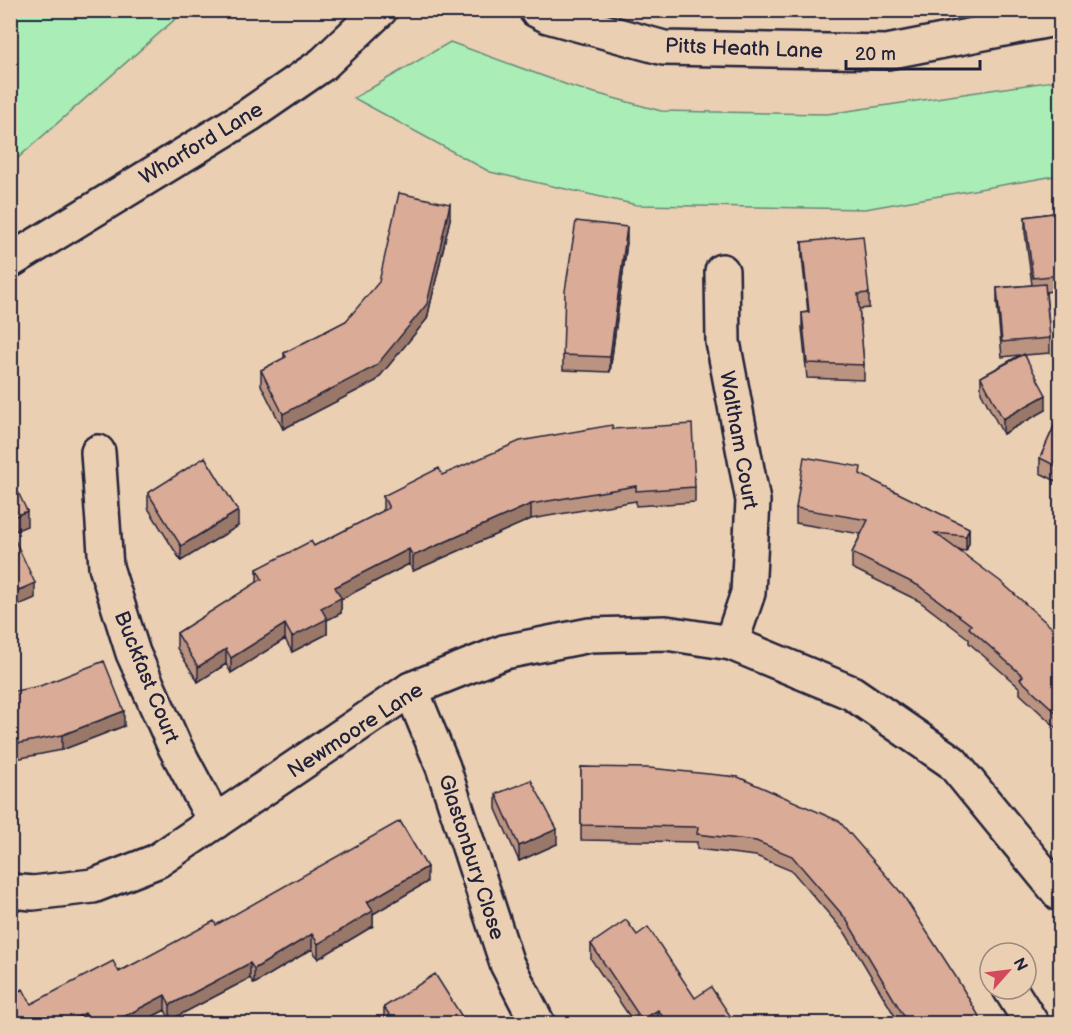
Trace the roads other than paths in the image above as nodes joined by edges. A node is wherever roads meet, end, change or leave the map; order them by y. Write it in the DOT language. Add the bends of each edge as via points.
graph roads {
  1 [pos="380,10"];
  2 [pos="536,10"];
  3 [pos="1060,18"];
  4 [pos="10,261"];
  5 [pos="722,271"];
  6 [pos="98,452"];
  7 [pos="731,643"];
  8 [pos="411,689"];
  9 [pos="215,822"];
  10 [pos="10,891"];
  11 [pos="1060,894"];
  12 [pos="1018,1001"];
  13 [pos="538,1023"];
  14 [pos="1032,1023"];
  1 -- 4 [label="street, Wharford Lane" via="324,64 249,115"];
  2 -- 3 [label="street, Pitts Heath Lane" via="664,48 876,52"];
  5 -- 7 [label="street, Waltham Court" via="723,342 753,501 748,593"];
  6 -- 9 [label="street, Buckfast Court" via="106,567 126,632 175,747"];
  7 -- 8 [label="street, Newmoore Lane" via="666,633 590,635 504,652"];
  7 -- 11 [label="street, Newmoore Lane" via="852,693 952,762"];
  8 -- 9 [label="street, Newmoore Lane"];
  8 -- 13 [label="street, Glastonbury Close" via="442,767 507,964"];
  9 -- 10 [label="street, Newmoore Lane" via="157,861 93,886 33,893"];
  12 -- 14 [label="street"];
}
